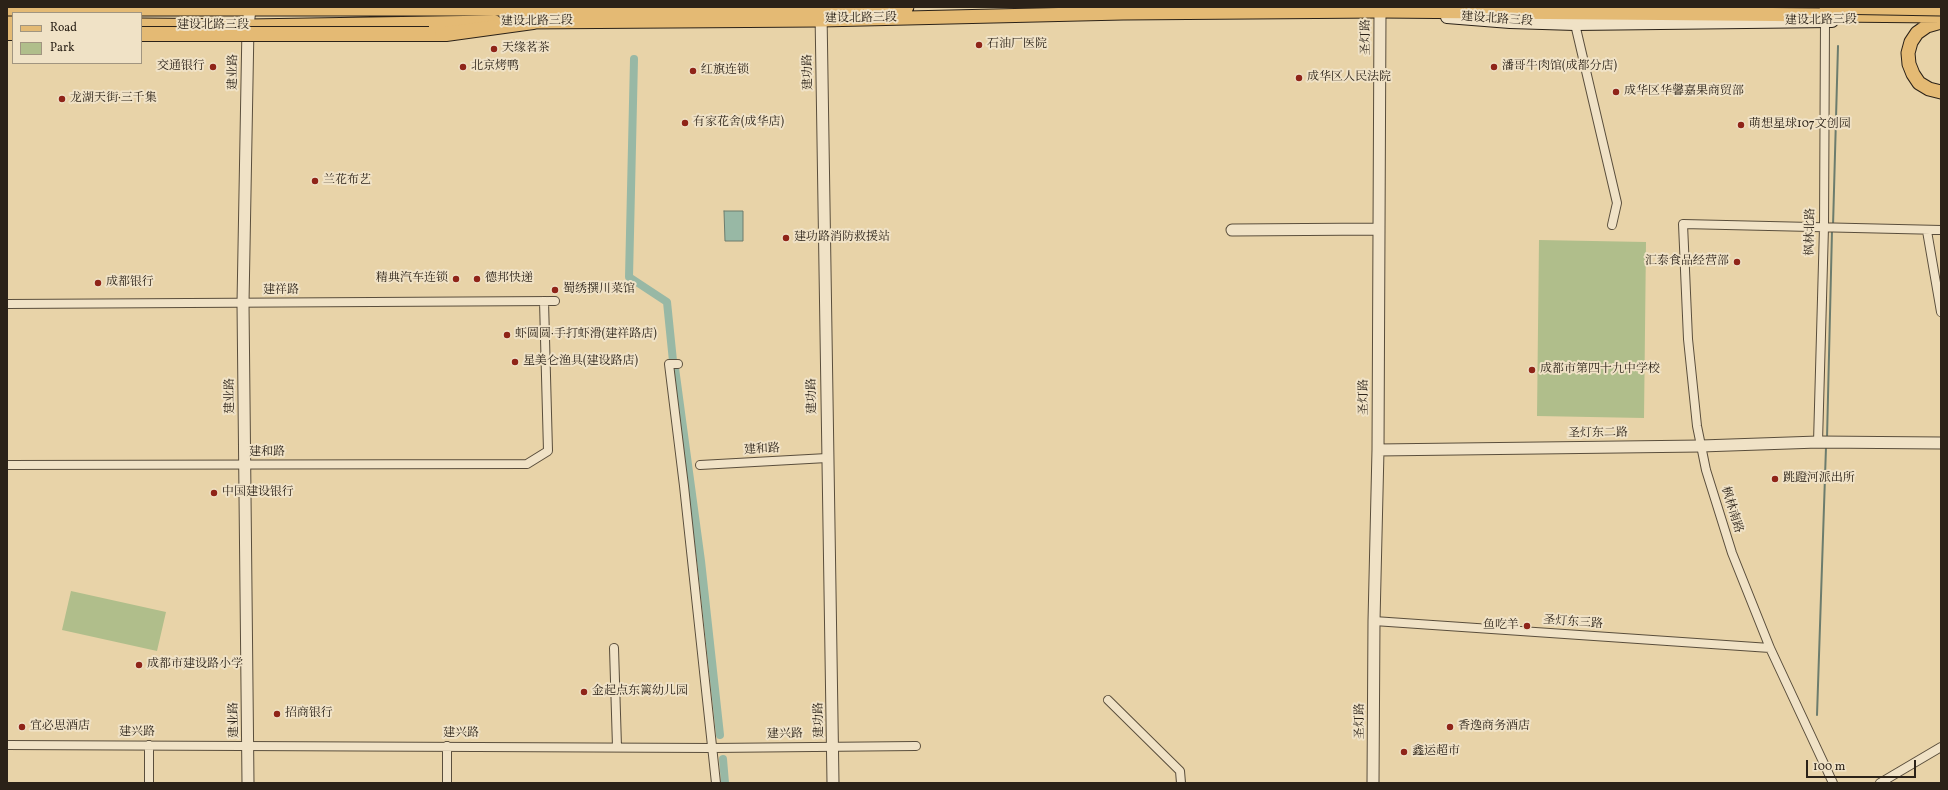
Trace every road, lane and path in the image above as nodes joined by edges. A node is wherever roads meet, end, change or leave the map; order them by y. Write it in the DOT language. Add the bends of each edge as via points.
graph roads {
  1 [pos="907,7"];
  2 [pos="1826,7"];
  3 [pos="7,9"];
  4 [pos="250,9"];
  5 [pos="1380,9"];
  6 [pos="1941,9"];
  7 [pos="1123,10"];
  8 [pos="821,12"];
  9 [pos="1941,17"];
  10 [pos="1825,21"];
  11 [pos="534,22"];
  12 [pos="1941,22"];
  13 [pos="1575,24"];
  14 [pos="142,25"];
  15 [pos="248,26"];
  16 [pos="142,34"];
  17 [pos="1941,92"];
  18 [pos="1612,225"];
  19 [pos="1826,227"];
  20 [pos="1378,229"];
  21 [pos="1232,230"];
  22 [pos="1941,230"];
  23 [pos="1927,231"];
  24 [pos="544,301"];
  25 [pos="555,301"];
  26 [pos="243,303"];
  27 [pos="7,304"];
  28 [pos="1941,312"];
  29 [pos="678,364"];
  30 [pos="1818,442"];
  31 [pos="1941,443"];
  32 [pos="1701,446"];
  33 [pos="1378,450"];
  34 [pos="827,458"];
  35 [pos="7,465"];
  36 [pos="244,465"];
  37 [pos="700,466"];
  38 [pos="1374,622"];
  39 [pos="614,648"];
  40 [pos="1770,648"];
  41 [pos="1108,700"];
  42 [pos="7,745"];
  43 [pos="149,745"];
  44 [pos="248,745"];
  45 [pos="448,746"];
  46 [pos="833,746"];
  47 [pos="916,746"];
  48 [pos="617,747"];
  49 [pos="1941,747"];
  50 [pos="712,748"];
  51 [pos="149,783"];
  52 [pos="248,783"];
  53 [pos="447,783"];
  54 [pos="716,783"];
  55 [pos="833,783"];
  56 [pos="1181,783"];
  57 [pos="1373,783"];
  58 [pos="1833,783"];
  59 [pos="1880,783"];
  1 -- 8 [label="main road, 建设北路三段"];
  2 -- 6 [label="main road, bridge"];
  3 -- 4 [label="main road, 建设北路三段"];
  4 -- 8 [label="main road, 建设北路三段"];
  4 -- 15 [label="street, 建业路"];
  5 -- 7 [label="main road, 建设北路三段"];
  5 -- 9 [label="main road"];
  5 -- 13 [label="main road, 建设北路三段" via="1510,22"];
  5 -- 20 [label="street, 圣灯路"];
  7 -- 8 [label="main road, 建设北路三段"];
  8 -- 11 [label="main road, 建设北路三段"];
  8 -- 34 [label="street, 建功路"];
  9 -- 10 [label="main road, 建设北路三段"];
  10 -- 13 [label="main road, 建设北路三段"];
  10 -- 19 [label="street, 枫林北路"];
  11 -- 15 [label="main road, 建设北路三段"];
  11 -- 16 [label="highway, bridge" via="446,34"];
  12 -- 17 [label="main road" via="1927,26 1917,33 1908,53 1912,74 1919,83"];
  13 -- 18 [label="street" via="1617,203"];
  14 -- 15 [label="main road, 建设北路三段"];
  15 -- 26 [label="street, 建业路"];
  19 -- 23 [label="street"];
  19 -- 30 [label="street, 枫林北路"];
  19 -- 32 [label="street, 枫林南路" via="1684,224 1688,339"];
  20 -- 21 [label="street"];
  20 -- 33 [label="street, 圣灯路"];
  22 -- 23 [label="street"];
  23 -- 28 [label="street"];
  24 -- 25 [label="street, 建祥路"];
  24 -- 26 [label="street, 建祥路"];
  24 -- 36 [label="street, 建和路" via="548,451 527,464"];
  26 -- 27 [label="street, 建祥路"];
  26 -- 36 [label="street, 建业路"];
  29 -- 50 [label="street" via="669,364"];
  30 -- 31 [label="street, 圣灯东二路"];
  30 -- 32 [label="street, 圣灯东二路"];
  32 -- 33 [label="street, 圣灯东二路"];
  32 -- 40 [label="street, 枫林南路" via="1732,553"];
  33 -- 38 [label="street, 圣灯路"];
  34 -- 37 [label="street, 建和路"];
  34 -- 46 [label="street, 建功路"];
  35 -- 36 [label="street, 建和路"];
  36 -- 44 [label="street, 建业路"];
  38 -- 40 [label="street, 圣灯东三路"];
  38 -- 57 [label="street, 圣灯路"];
  39 -- 48 [label="street"];
  40 -- 58 [label="street, 枫林南路"];
  41 -- 56 [label="street" via="1180,771"];
  42 -- 43 [label="street, 建兴路"];
  43 -- 44 [label="street, 建兴路"];
  43 -- 51 [label="street"];
  44 -- 45 [label="street, 建兴路"];
  44 -- 52 [label="street, 建业路"];
  45 -- 48 [label="street, 建兴路"];
  45 -- 53 [label="street"];
  46 -- 47 [label="street, 建兴路"];
  46 -- 50 [label="street, 建兴路"];
  46 -- 55 [label="street, 建功路"];
  48 -- 50 [label="street, 建兴路"];
  49 -- 59 [label="street"];
  50 -- 54 [label="street"];
}
